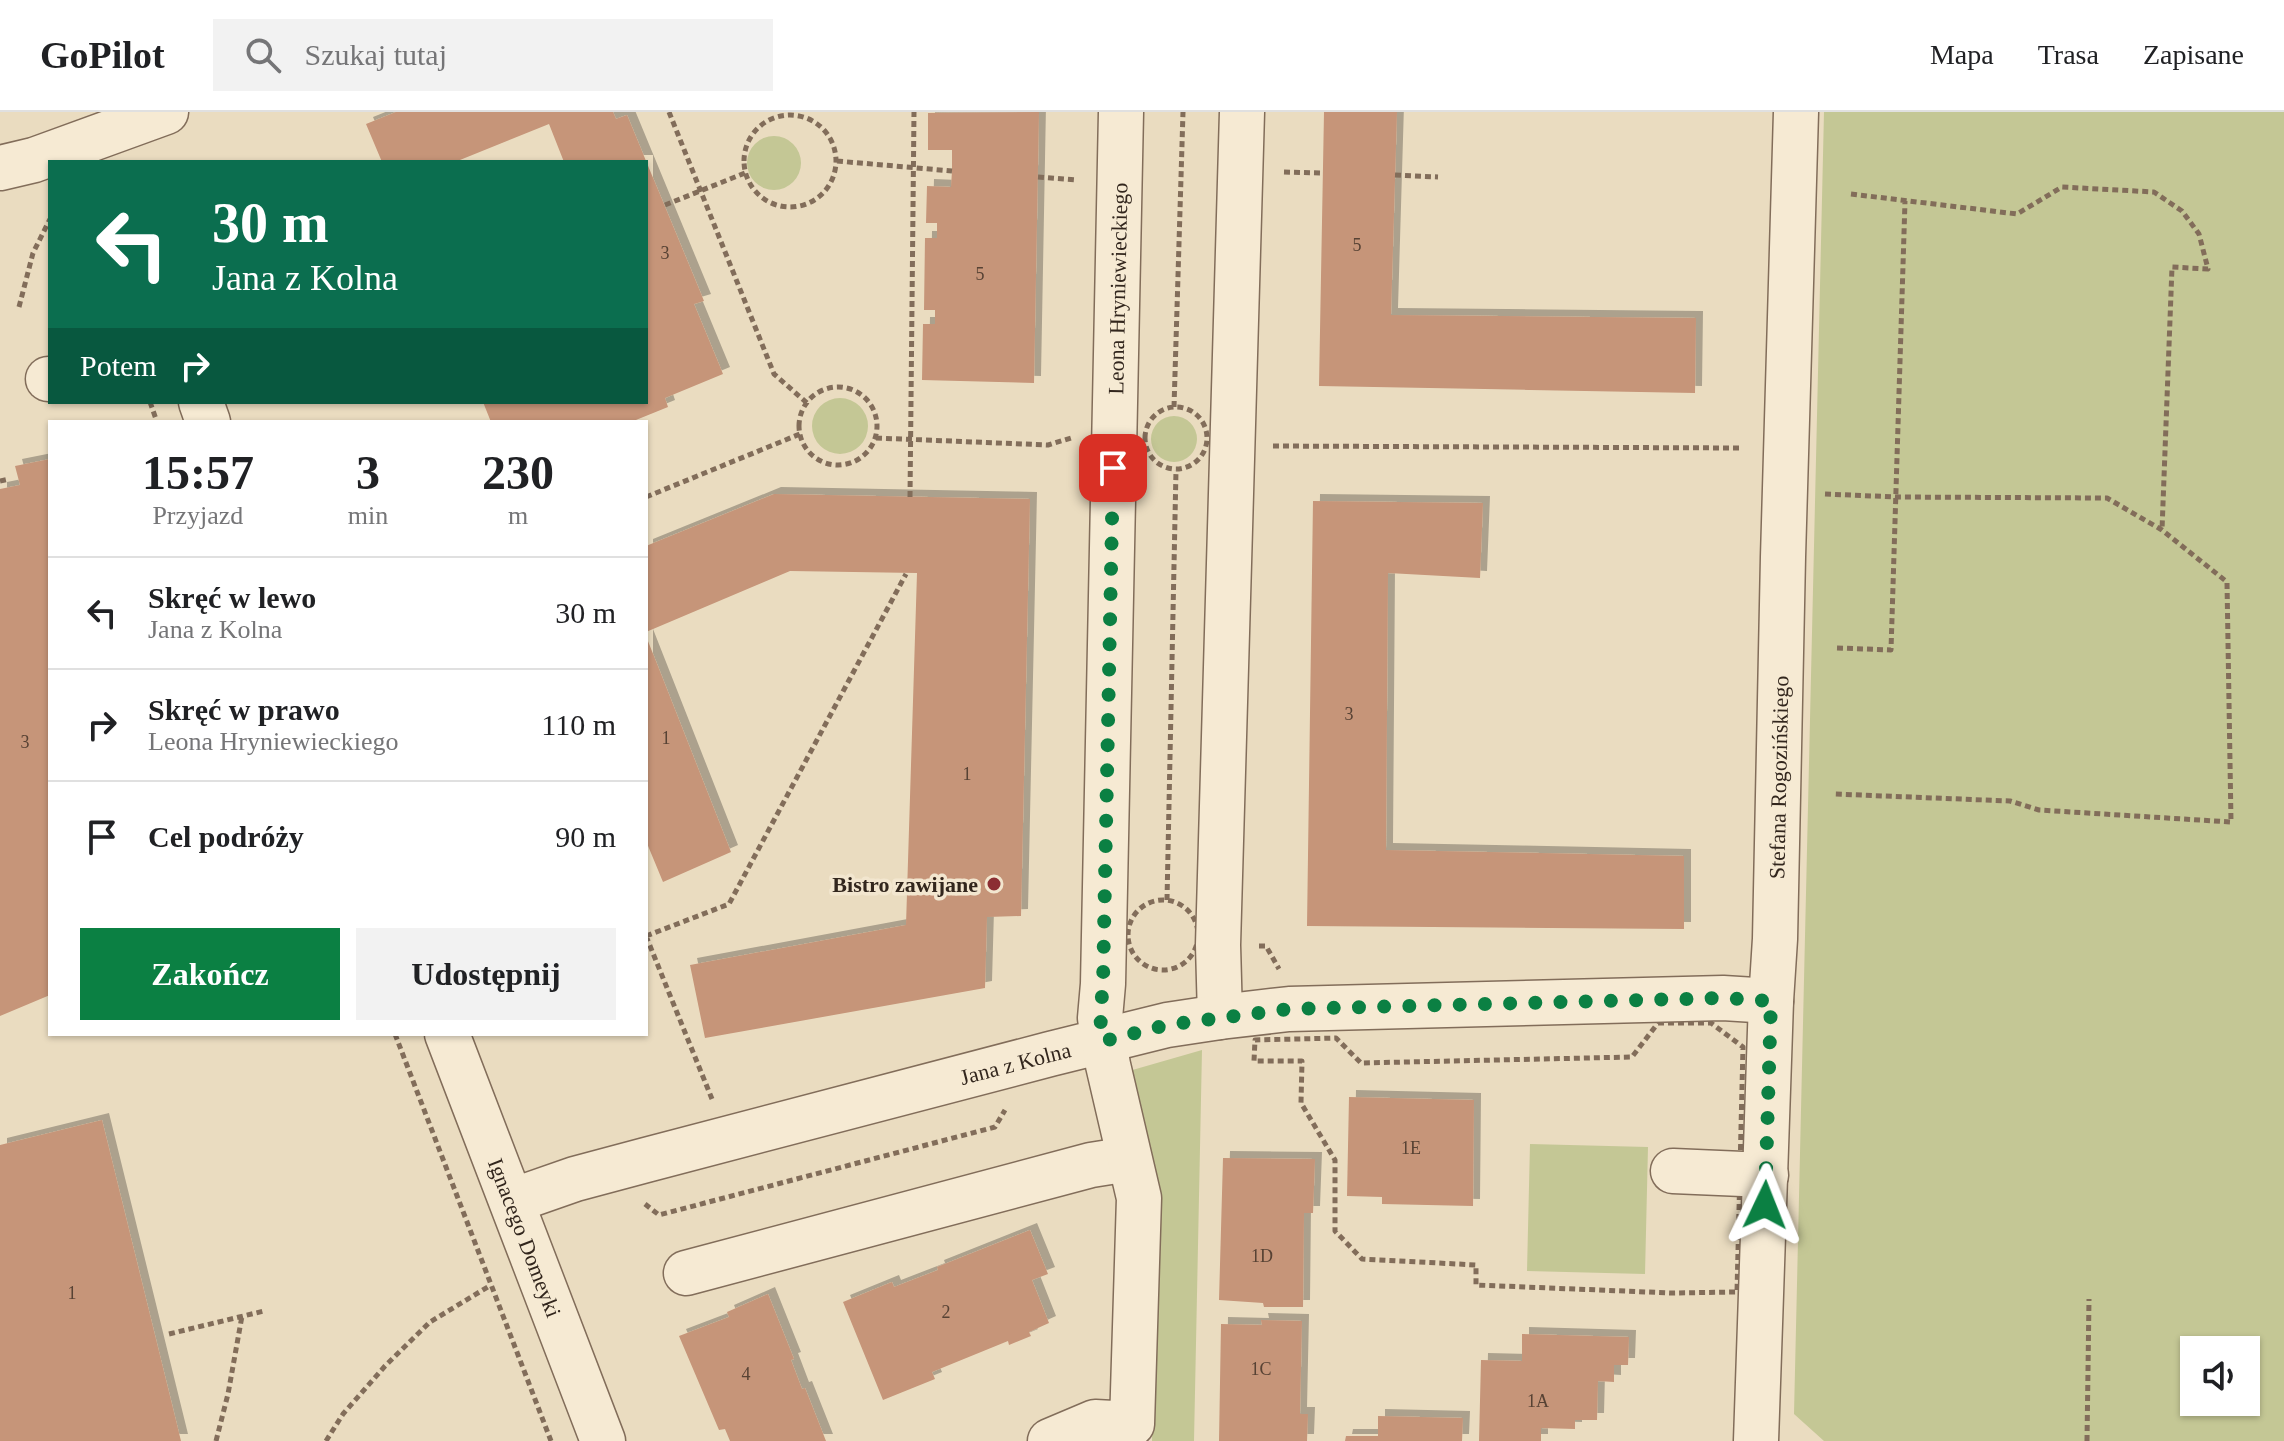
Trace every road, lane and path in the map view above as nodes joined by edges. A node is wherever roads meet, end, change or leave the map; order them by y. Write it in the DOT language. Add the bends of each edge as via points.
graph roads {
  1 [pos="166,112"];
  2 [pos="669,112"];
  3 [pos="914,112"];
  4 [pos="1121,112"];
  5 [pos="1183,112"];
  6 [pos="1242,112"];
  7 [pos="1796,112"];
  8 [pos="97,137"];
  9 [pos="837,161"];
  10 [pos="914,167"];
  11 [pos="0,168"];
  12 [pos="952,171"];
  13 [pos="1281,172"];
  14 [pos="745,173"];
  15 [pos="1323,173"];
  16 [pos="1395,175"];
  17 [pos="1038,177"];
  18 [pos="1438,177"];
  19 [pos="1077,181"];
  20 [pos="701,191"];
  21 [pos="1851,194"];
  22 [pos="1905,201"];
  23 [pos="665,205"];
  24 [pos="48,223"];
  25 [pos="19,307"];
  26 [pos="807,403"];
  27 [pos="1174,407"];
  28 [pos="800,434"];
  29 [pos="1114,437"];
  30 [pos="876,438"];
  31 [pos="910,439"];
  32 [pos="1219,444"];
  33 [pos="1740,448"];
  34 [pos="1176,470"];
  35 [pos="9,479"];
  36 [pos="0,481"];
  37 [pos="1823,494"];
  38 [pos="648,496"];
  39 [pos="910,497"];
  40 [pos="1896,497"];
  41 [pos="2162,530"];
  42 [pos="906,574"];
  43 [pos="1837,648"];
  44 [pos="1834,794"];
  45 [pos="1167,900"];
  46 [pos="648,935"];
  47 [pos="648,941"];
  48 [pos="1771,1001"];
  49 [pos="1220,1017"];
  50 [pos="396,1036"];
  51 [pos="448,1036"];
  52 [pos="1104,1041"];
  53 [pos="713,1101"];
  54 [pos="1129,1159"];
  55 [pos="1673,1171"];
  56 [pos="1753,1175"];
  57 [pos="512,1201"];
  58 [pos="686,1273"];
  59 [pos="491,1285"];
  60 [pos="2089,1299"];
  61 [pos="264,1311"];
  62 [pos="242,1316"];
  63 [pos="169,1334"];
  64 [pos="216,1441"];
  65 [pos="326,1441"];
  66 [pos="551,1441"];
  67 [pos="603,1441"];
  68 [pos="1050,1441"];
  69 [pos="1756,1441"];
  70 [pos="2087,1441"];
  1 -- 8 [label="street"];
  2 -- 20 [label="path"];
  3 -- 10 [label="path"];
  4 -- 29 [label="street, Leona Hryniewieckiego"];
  5 -- 27 [label="path"];
  6 -- 32 [label="street"];
  7 -- 48 [label="street, Stefana Rogozińskiego"];
  8 -- 11 [label="street"];
  9 -- 10 [label="path"];
  9 -- 14 [label="path" via="821,195 792,207 762,198"];
  9 -- 14 [label="path" via="829,136 819,125 794,114 780,115 767,120 748,140"];
  10 -- 12 [label="path"];
  10 -- 31 [label="path"];
  13 -- 15 [label="path"];
  14 -- 20 [label="path"];
  16 -- 18 [label="path"];
  17 -- 19 [label="path"];
  20 -- 23 [label="path"];
  20 -- 26 [label="path" via="774,374"];
  21 -- 22 [label="path"];
  22 -- 40 [label="path"];
  22 -- 41 [label="path" via="2017,214 2062,187 2154,192 2182,211 2199,234 2208,269 2172,267"];
  24 -- 25 [label="path" via="33,253"];
  26 -- 28 [label="path"];
  26 -- 30 [label="path" via="826,390 850,389 875,414"];
  27 -- 32 [label="path" via="1195,413"];
  27 -- 34 [label="path" via="1156,414 1144,441 1158,464"];
  28 -- 30 [label="path" via="820,461 842,465 863,457"];
  28 -- 38 [label="path"];
  29 -- 31 [label="path" via="1078,436 1048,445"];
  29 -- 52 [label="street, Leona Hryniewieckiego" via="1100,1018"];
  30 -- 31 [label="path"];
  31 -- 39 [label="path"];
  32 -- 33 [label="path"];
  32 -- 34 [label="path" via="1193,465"];
  32 -- 49 [label="street"];
  34 -- 45 [label="path"];
  35 -- 36 [label="path"];
  37 -- 40 [label="path"];
  40 -- 41 [label="path" via="2107,498"];
  40 -- 43 [label="path" via="1891,650"];
  41 -- 44 [label="path" via="2227,582 2231,822 2039,810 2010,801"];
  42 -- 46 [label="path" via="729,904"];
  45 -- 45 [label="path" via="1143,906 1134,915 1128,938 1138,960 1160,970 1182,964 1197,944 1195,921 1179,903"];
  47 -- 53 [label="path"];
  48 -- 49 [label="street, Jana z Kolna" via="1289,1009"];
  48 -- 56 [label="street, Stefana Rogozińskiego"];
  49 -- 52 [label="street, Jana z Kolna"];
  50 -- 59 [label="path"];
  51 -- 57 [label="street, Ignacego Domeyki"];
  52 -- 54 [label="street, Leona Hryniewieckiego"];
  52 -- 57 [label="street, Jana z Kolna"];
  54 -- 58 [label="street"];
  54 -- 68 [label="street, Leona Hryniewieckiego" via="1139,1198 1132,1424 1095,1422"];
  55 -- 56 [label="street"];
  56 -- 56 [label="path" via="1743,1047 1711,1023 1658,1023 1632,1057 1361,1063 1336,1038 1255,1040 1254,1061 1302,1061 1301,1103 1335,1160 1335,1231 1362,1259 1476,1265 1476,1285 1737,1292"];
  56 -- 69 [label="street, Stefana Rogozińskiego"];
  57 -- 67 [label="street, Ignacego Domeyki"];
  59 -- 65 [label="path" via="430,1322 343,1414"];
  59 -- 66 [label="path"];
  60 -- 70 [label="path"];
  61 -- 62 [label="path"];
  62 -- 63 [label="path"];
  62 -- 64 [label="path"];
}
